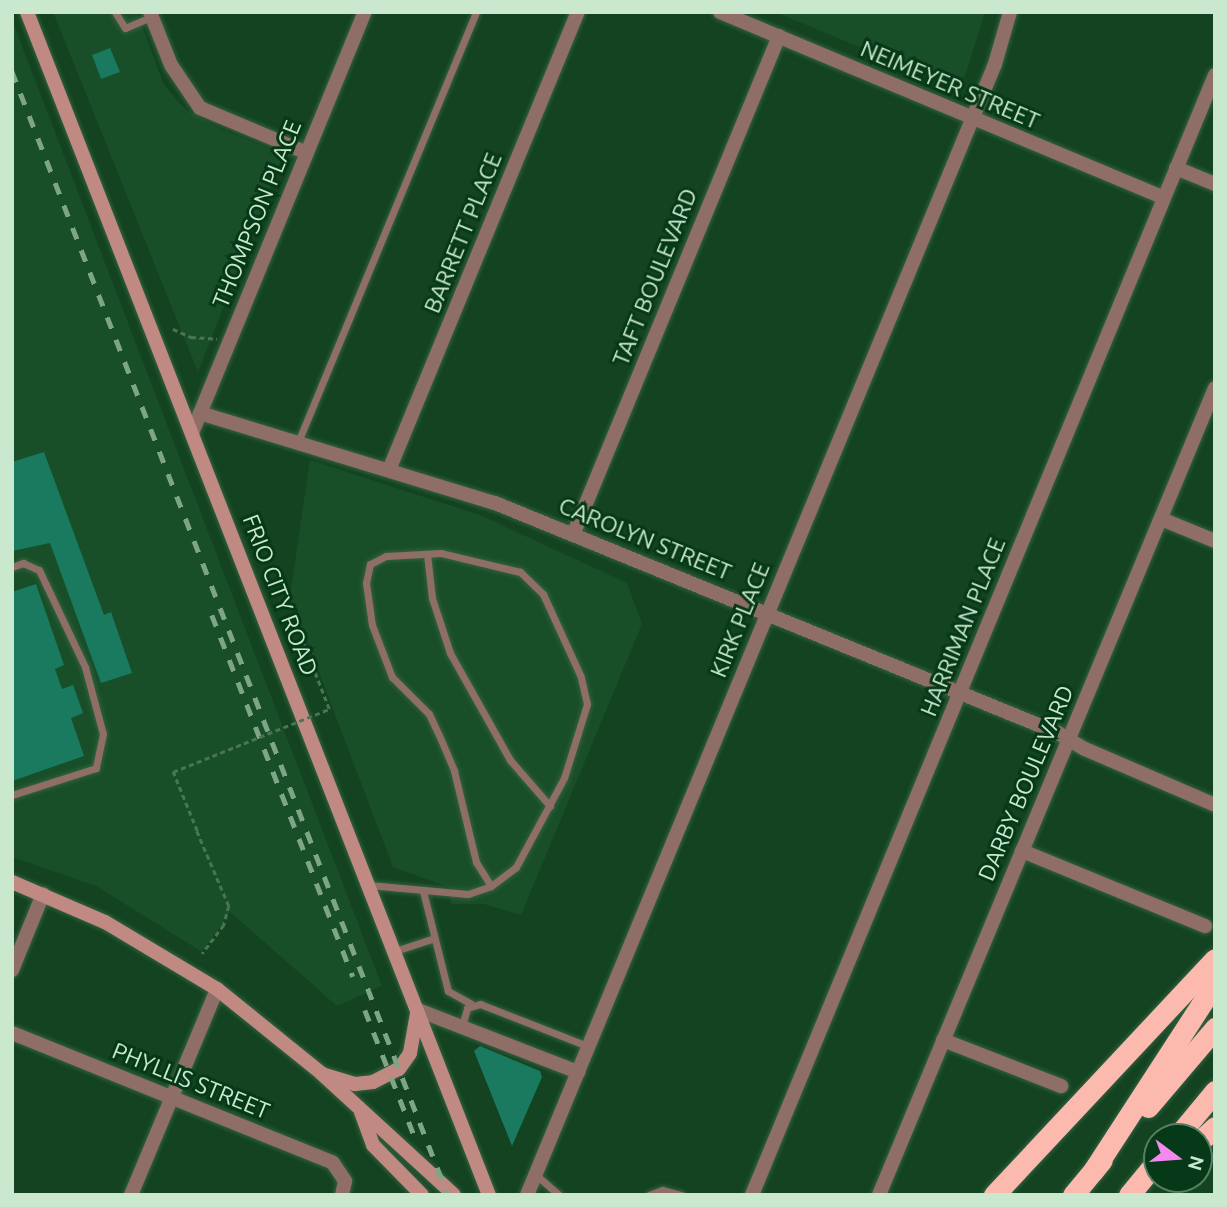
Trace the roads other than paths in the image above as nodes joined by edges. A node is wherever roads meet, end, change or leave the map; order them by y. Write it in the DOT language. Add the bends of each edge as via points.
graph roads {
  1 [pos="27,12"];
  2 [pos="115,12"];
  3 [pos="365,12"];
  4 [pos="475,12"];
  5 [pos="578,12"];
  6 [pos="720,12"];
  7 [pos="1010,12"];
  8 [pos="1018,12"];
  9 [pos="151,15"];
  10 [pos="779,36"];
  11 [pos="995,64"];
  12 [pos="1215,75"];
  13 [pos="971,121"];
  14 [pos="307,153"];
  15 [pos="1176,168"];
  16 [pos="1215,184"];
  17 [pos="1164,198"];
  18 [pos="1215,388"];
  19 [pos="200,413"];
  20 [pos="192,433"];
  21 [pos="298,442"];
  22 [pos="389,470"];
  23 [pos="1161,519"];
  24 [pos="573,535"];
  25 [pos="1215,541"];
  26 [pos="427,554"];
  27 [pos="12,567"];
  28 [pos="767,614"];
  29 [pos="960,693"];
  30 [pos="1070,740"];
  31 [pos="12,795"];
  32 [pos="1215,805"];
  33 [pos="550,806"];
  34 [pos="1022,851"];
  35 [pos="12,882"];
  36 [pos="369,885"];
  37 [pos="491,886"];
  38 [pos="423,891"];
  39 [pos="43,894"];
  40 [pos="1205,926"];
  41 [pos="432,939"];
  42 [pos="395,951"];
  43 [pos="1215,959"];
  44 [pos="12,970"];
  45 [pos="1215,983"];
  46 [pos="217,989"];
  47 [pos="471,1004"];
  48 [pos="418,1010"];
  49 [pos="462,1026"];
  50 [pos="1215,1028"];
  51 [pos="12,1033"];
  52 [pos="943,1040"];
  53 [pos="588,1046"];
  54 [pos="578,1072"];
  55 [pos="321,1073"];
  56 [pos="1061,1086"];
  57 [pos="1215,1091"];
  58 [pos="171,1096"];
  59 [pos="361,1112"];
  60 [pos="1189,1123"];
  61 [pos="1093,1171"];
  62 [pos="535,1174"];
  63 [pos="1143,1178"];
  64 [pos="343,1188"];
  65 [pos="131,1195"];
  66 [pos="422,1195"];
  67 [pos="454,1195"];
  68 [pos="489,1195"];
  69 [pos="527,1195"];
  70 [pos="559,1195"];
  71 [pos="649,1195"];
  72 [pos="681,1195"];
  73 [pos="752,1195"];
  74 [pos="879,1195"];
  75 [pos="994,1195"];
  76 [pos="1073,1195"];
  77 [pos="1129,1195"];
  1 -- 20 [label="main road, FRIO CITY ROAD"];
  2 -- 9 [label="lane" via="125,28"];
  3 -- 14 [label="street, THOMPSON PLACE"];
  4 -- 21 [label="lane"];
  5 -- 22 [label="street, BARRETT PLACE"];
  6 -- 10 [label="street, NEIMEYER STREET"];
  7 -- 11 [label="street, KIRK PLACE"];
  8 -- 11 [label="street, KIRK PLACE"];
  9 -- 14 [label="street" via="175,74 200,108"];
  10 -- 13 [label="street, NEIMEYER STREET"];
  10 -- 24 [label="street, TAFT BOULEVARD"];
  11 -- 13 [label="street, KIRK PLACE"];
  12 -- 15 [label="street, HARRIMAN PLACE"];
  13 -- 17 [label="street, NEIMEYER STREET"];
  13 -- 28 [label="street, KIRK PLACE"];
  14 -- 19 [label="street, THOMPSON PLACE"];
  15 -- 16 [label="street"];
  15 -- 17 [label="street, HARRIMAN PLACE"];
  17 -- 29 [label="street, HARRIMAN PLACE"];
  18 -- 23 [label="street, DARBY BOULEVARD"];
  19 -- 20 [label="street, THOMPSON PLACE"];
  19 -- 21 [label="street, CAROLYN STREET"];
  20 -- 36 [label="main road, FRIO CITY ROAD"];
  21 -- 22 [label="street, CAROLYN STREET"];
  22 -- 24 [label="street, CAROLYN STREET" via="495,503"];
  23 -- 25 [label="street"];
  23 -- 30 [label="street, DARBY BOULEVARD"];
  24 -- 28 [label="street, CAROLYN STREET"];
  26 -- 33 [label="lane" via="432,598 450,653 510,760"];
  26 -- 33 [label="lane" via="465,557 520,572 543,594 581,677 587,704 580,737"];
  26 -- 37 [label="lane" via="386,555 370,564 366,583 372,625 393,677 429,714 454,771 475,862"];
  27 -- 31 [label="lane" via="23,563 39,570 85,667 103,734 96,768"];
  28 -- 29 [label="street, CAROLYN STREET"];
  28 -- 53 [label="street, KIRK PLACE"];
  29 -- 30 [label="street, CAROLYN STREET"];
  29 -- 73 [label="street, HARRIMAN PLACE"];
  30 -- 32 [label="street, CAROLYN STREET"];
  30 -- 34 [label="street, DARBY BOULEVARD"];
  33 -- 37 [label="lane" via="516,867"];
  34 -- 40 [label="street"];
  34 -- 52 [label="street, DARBY BOULEVARD"];
  35 -- 39 [label="main road"];
  36 -- 38 [label="lane"];
  36 -- 42 [label="main road, FRIO CITY ROAD"];
  37 -- 38 [label="lane" via="453,895"];
  38 -- 41 [label="lane"];
  39 -- 44 [label="street"];
  39 -- 46 [label="main road" via="150,946"];
  41 -- 42 [label="lane"];
  41 -- 47 [label="lane" via="448,991"];
  42 -- 48 [label="main road, FRIO CITY ROAD"];
  43 -- 75 [label="highway"];
  45 -- 61 [label="highway"];
  46 -- 55 [label="main road"];
  46 -- 58 [label="street"];
  47 -- 49 [label="lane"];
  47 -- 53 [label="lane" via="485,1005"];
  48 -- 49 [label="street"];
  48 -- 55 [label="main road" via="410,1053 399,1069 373,1082 355,1083"];
  48 -- 68 [label="main road, FRIO CITY ROAD"];
  49 -- 54 [label="street"];
  50 -- 61 [label="highway"];
  51 -- 58 [label="street, PHYLLIS STREET"];
  52 -- 56 [label="street"];
  52 -- 74 [label="street, DARBY BOULEVARD"];
  53 -- 54 [label="street, KIRK PLACE"];
  54 -- 62 [label="street, KIRK PLACE"];
  55 -- 59 [label="main road"];
  57 -- 60 [label="highway"];
  58 -- 64 [label="street, PHYLLIS STREET" via="333,1163"];
  58 -- 65 [label="street"];
  59 -- 66 [label="main road" via="373,1145"];
  59 -- 67 [label="main road"];
  61 -- 76 [label="highway"];
  62 -- 69 [label="street, KIRK PLACE"];
  62 -- 70 [label="lane"];
  63 -- 77 [label="highway"];
  71 -- 72 [label="lane" via="662,1190"];
}
